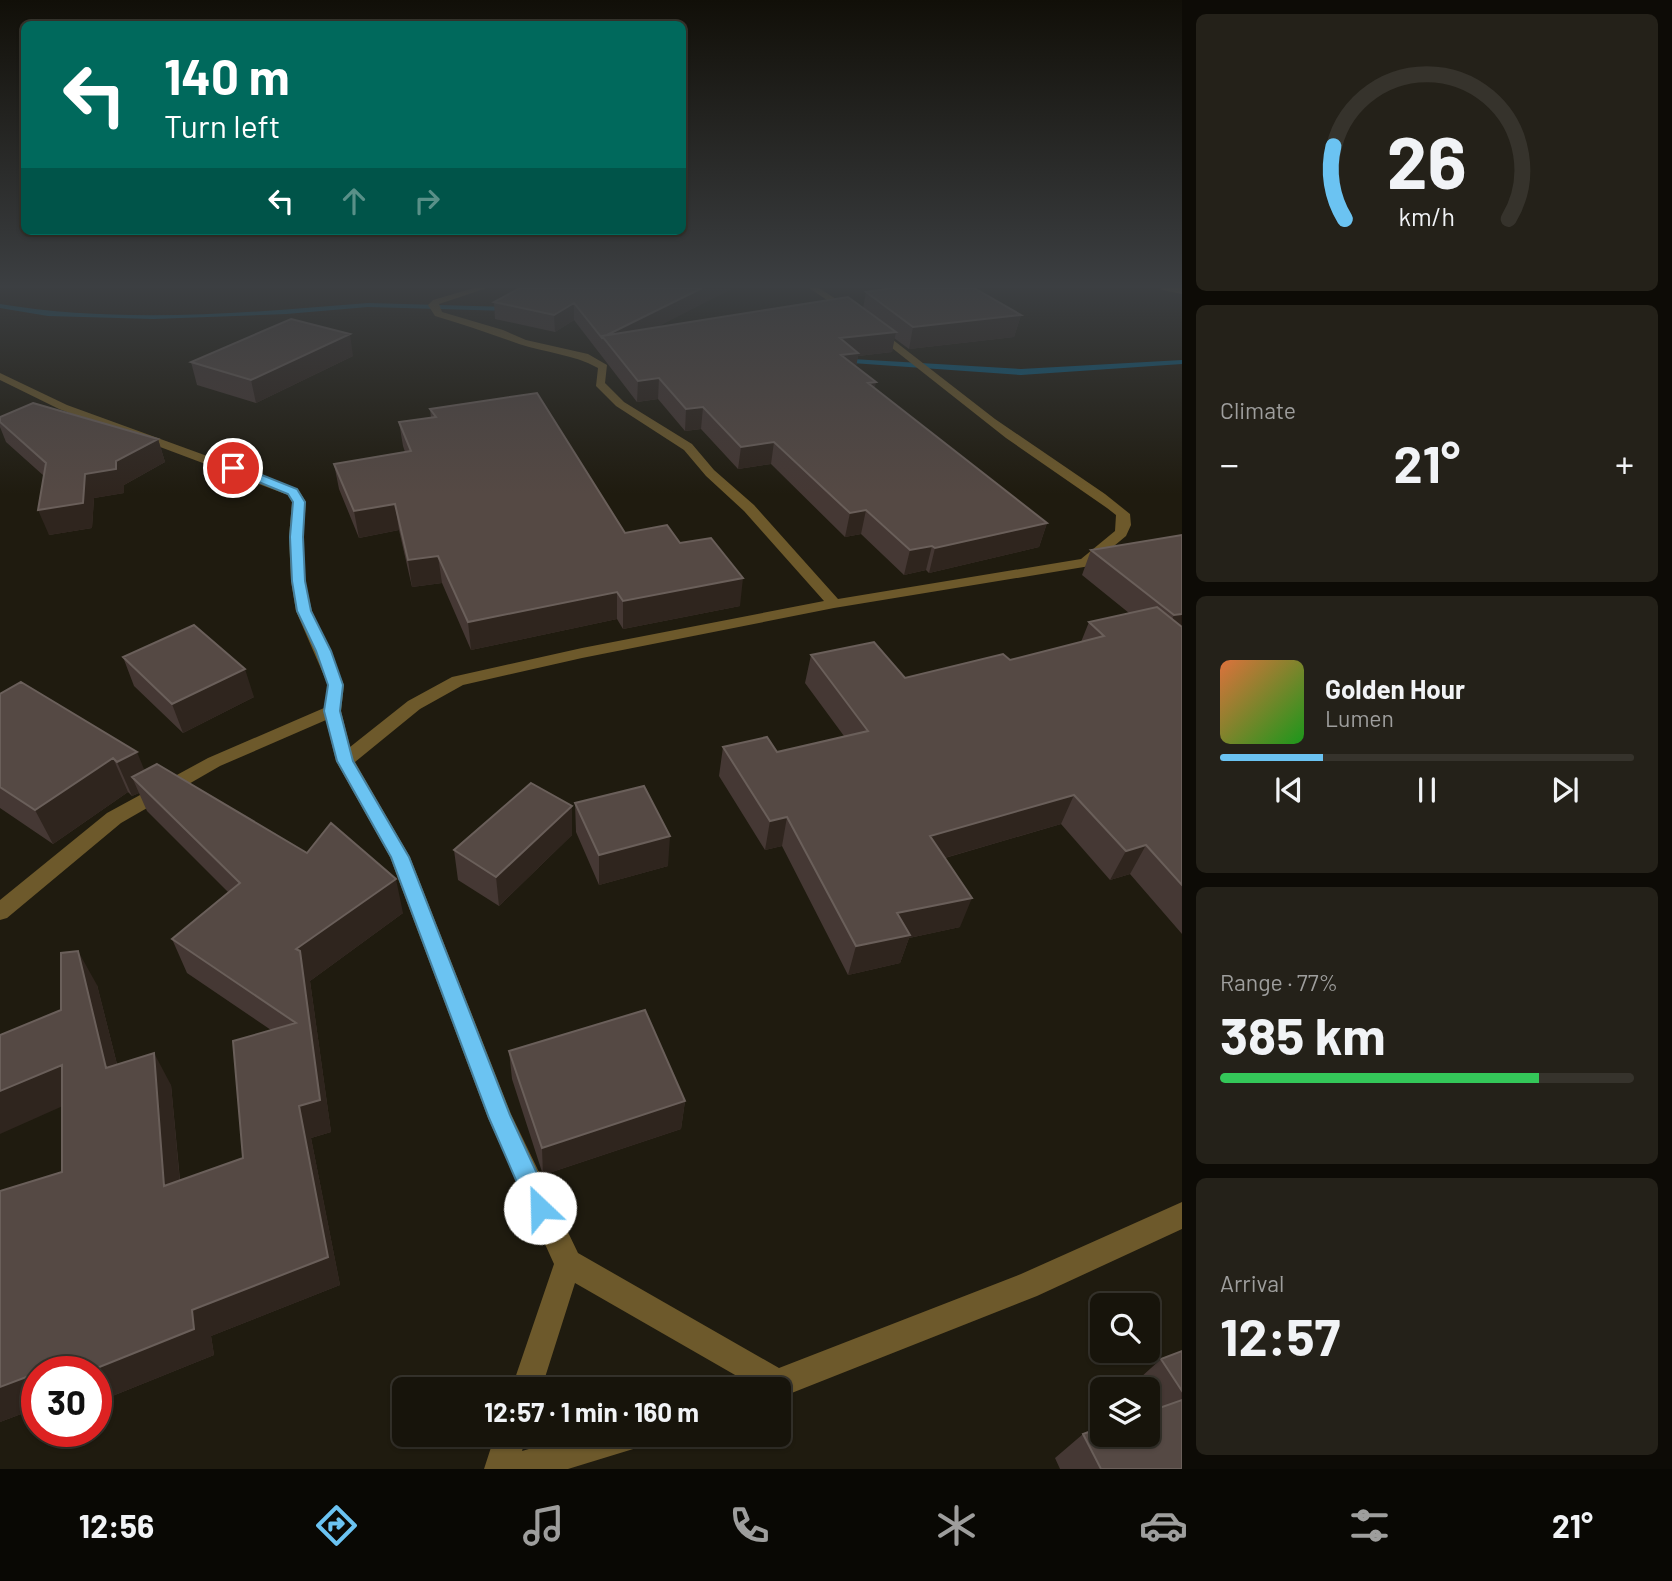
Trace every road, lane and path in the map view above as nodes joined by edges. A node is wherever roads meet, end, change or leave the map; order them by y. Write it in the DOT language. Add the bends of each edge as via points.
graph roads {
  1 [pos="585,357"];
  2 [pos="907,357"];
  3 [pos="0,376"];
  4 [pos="834,604"];
  5 [pos="332,711"];
  6 [pos="345,761"];
  7 [pos="0,912"];
  8 [pos="1182,1215"];
  9 [pos="568,1263"];
  10 [pos="530,1377"];
  11 [pos="754,1377"];
  12 [pos="791,1377"];
  13 [pos="508,1447"];
  14 [pos="590,1447"];
  15 [pos="500,1469"];
  16 [pos="513,1469"];
  1 -- 4 [label="street" via="603,367 600,384 620,404 688,447 750,508"];
  2 -- 4 [label="street" via="1031,451 1102,496 1123,514 1124,525 1121,533 1085,563"];
  3 -- 5 [label="street" via="63,407 293,492 299,502 300,591 336,685"];
  4 -- 6 [label="street" via="458,681 414,705"];
  5 -- 6 [label="street"];
  5 -- 7 [label="street" via="214,762 114,818"];
  6 -- 9 [label="street" via="400,857 500,1118"];
  8 -- 12 [label="street" via="1027,1286"];
  9 -- 10 [label="street"];
  9 -- 11 [label="street"];
  13 -- 15 [label="street"];
  14 -- 16 [label="street"];
}
